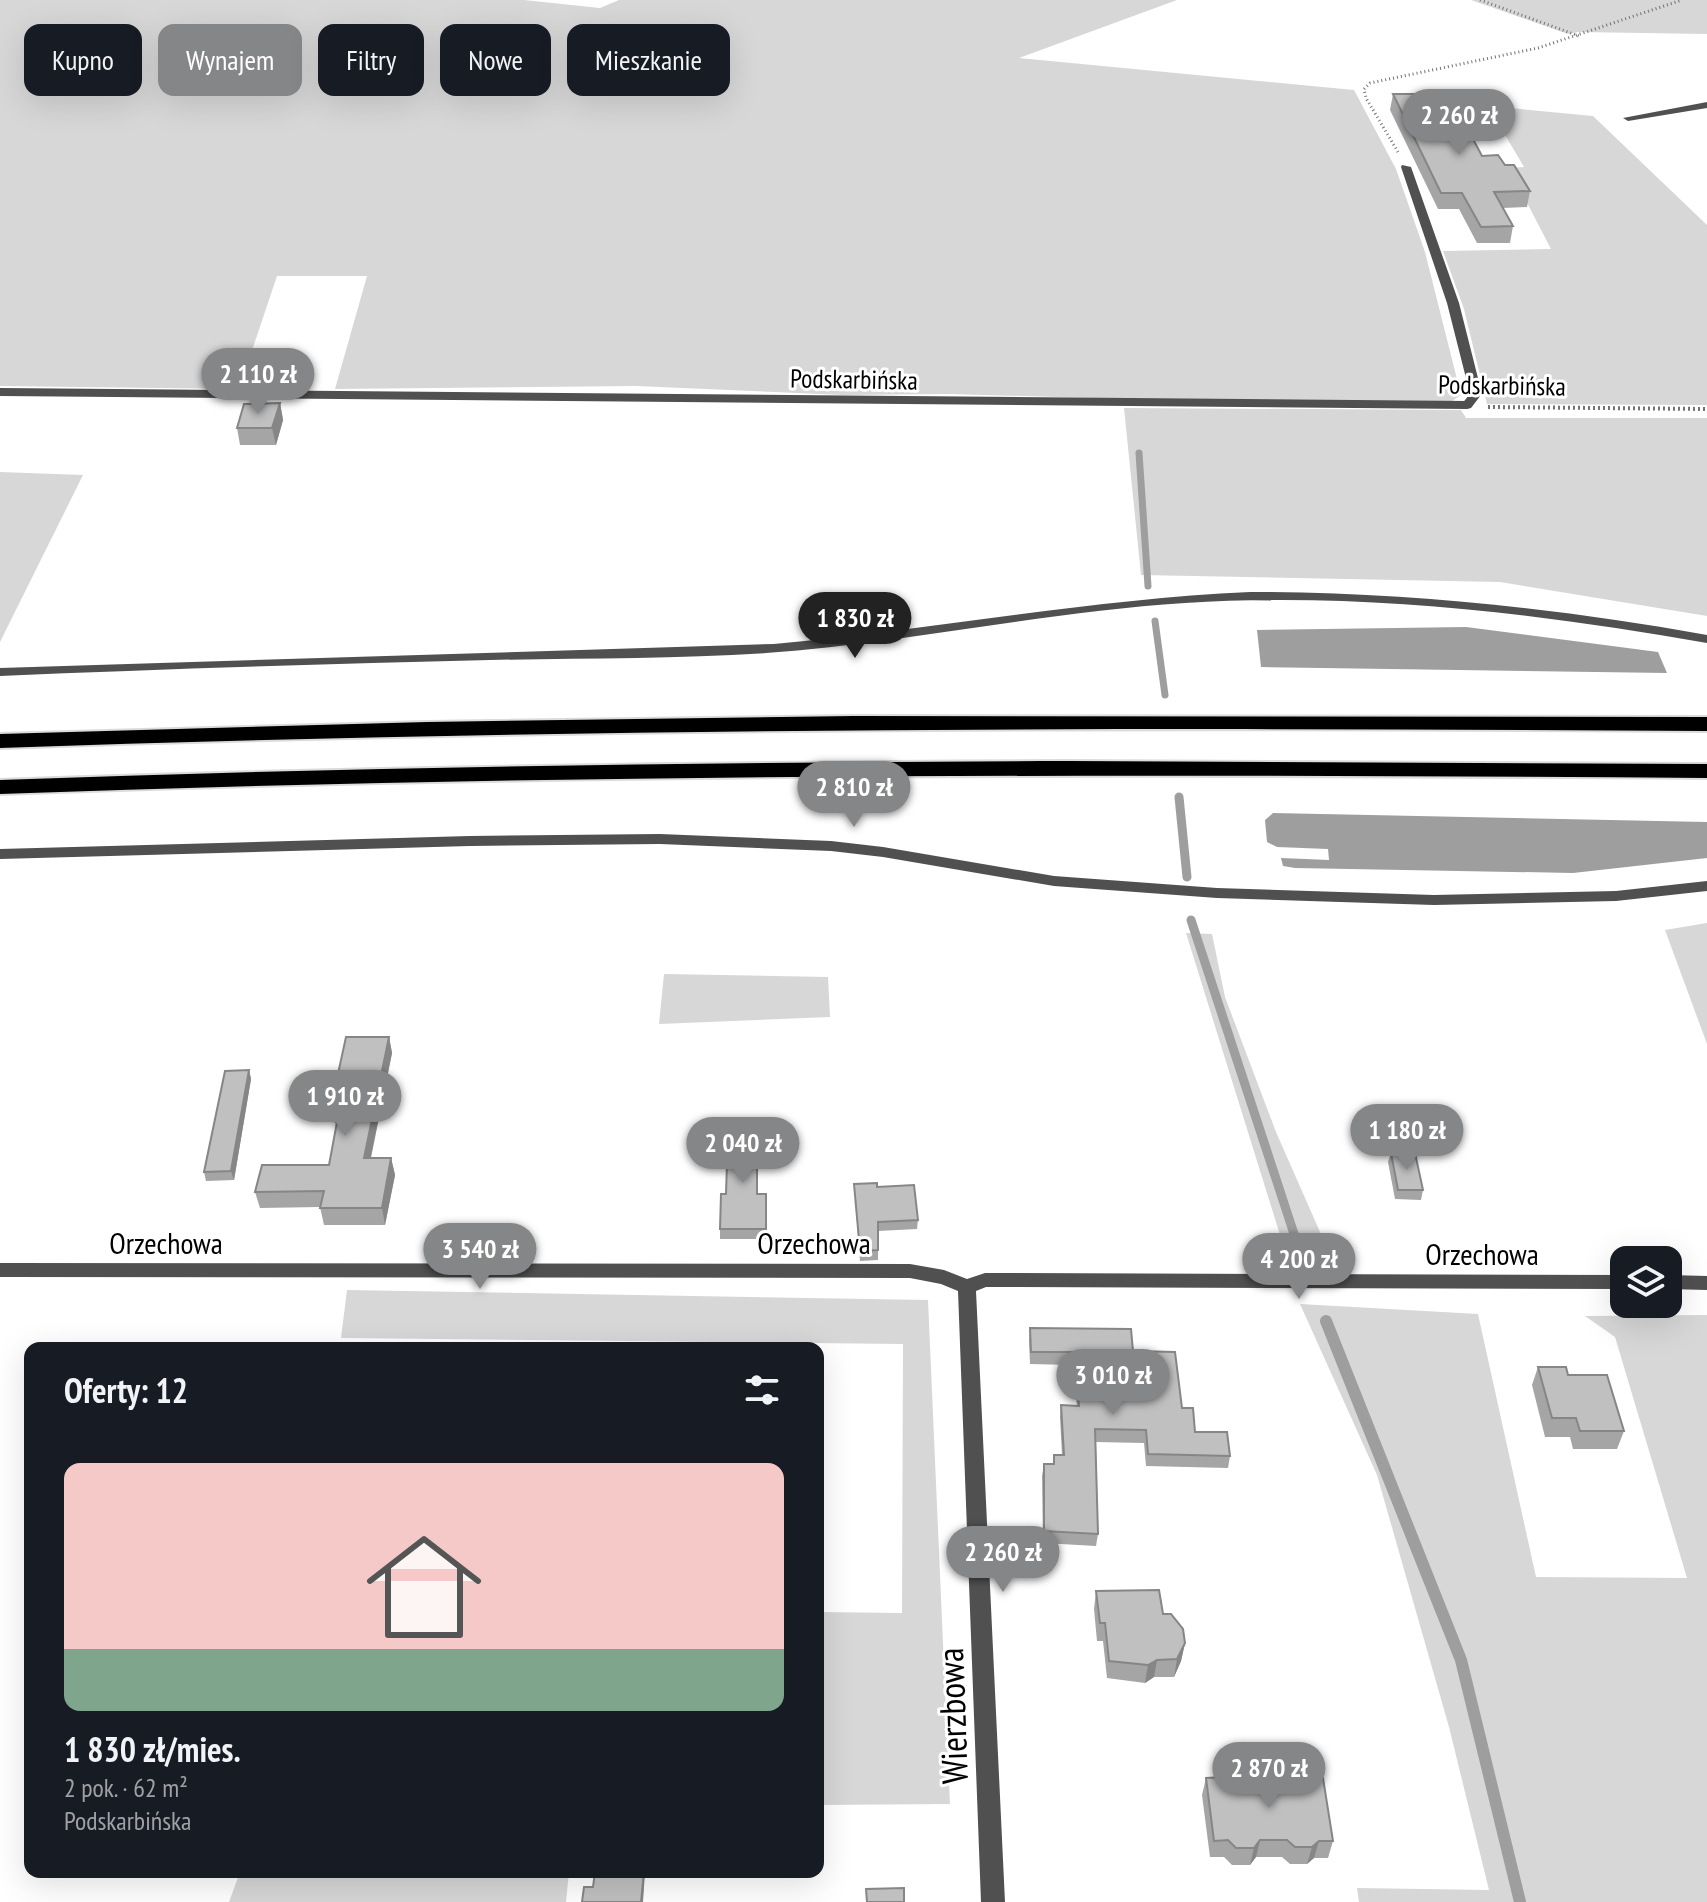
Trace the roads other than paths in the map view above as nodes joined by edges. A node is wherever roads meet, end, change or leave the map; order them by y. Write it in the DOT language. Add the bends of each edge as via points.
graph roads {
  1 [pos="1707,105"];
  2 [pos="1628,118"];
  3 [pos="1406,167"];
  4 [pos="0,392"];
  5 [pos="1707,639"];
  6 [pos="0,672"];
  7 [pos="1707,724"];
  8 [pos="0,741"];
  9 [pos="1707,771"];
  10 [pos="0,787"];
  11 [pos="0,854"];
  12 [pos="1707,886"];
  13 [pos="0,1270"];
  14 [pos="1610,1282"];
  15 [pos="1682,1282"];
  16 [pos="1707,1283"];
  17 [pos="967,1287"];
  18 [pos="993,1902"];
  1 -- 2 [label="street"];
  3 -- 4 [label="street, Podskarbińska" via="1453,303 1474,386 1475,395 1467,405"];
  5 -- 6 [label="street" via="1579,617 1420,600 1252,597 1091,607 880,639 769,648"];
  7 -- 8 [label="highway" via="599,724"];
  9 -- 10 [label="highway" via="724,767"];
  11 -- 12 [label="street" via="660,839 831,846 1054,881 1217,893 1434,900 1616,896"];
  13 -- 17 [label="street, Orzechowa" via="910,1271"];
  14 -- 17 [label="street, Orzechowa" via="985,1280"];
  15 -- 16 [label="street"];
  17 -- 18 [label="street, Wierzbowa"];
}
